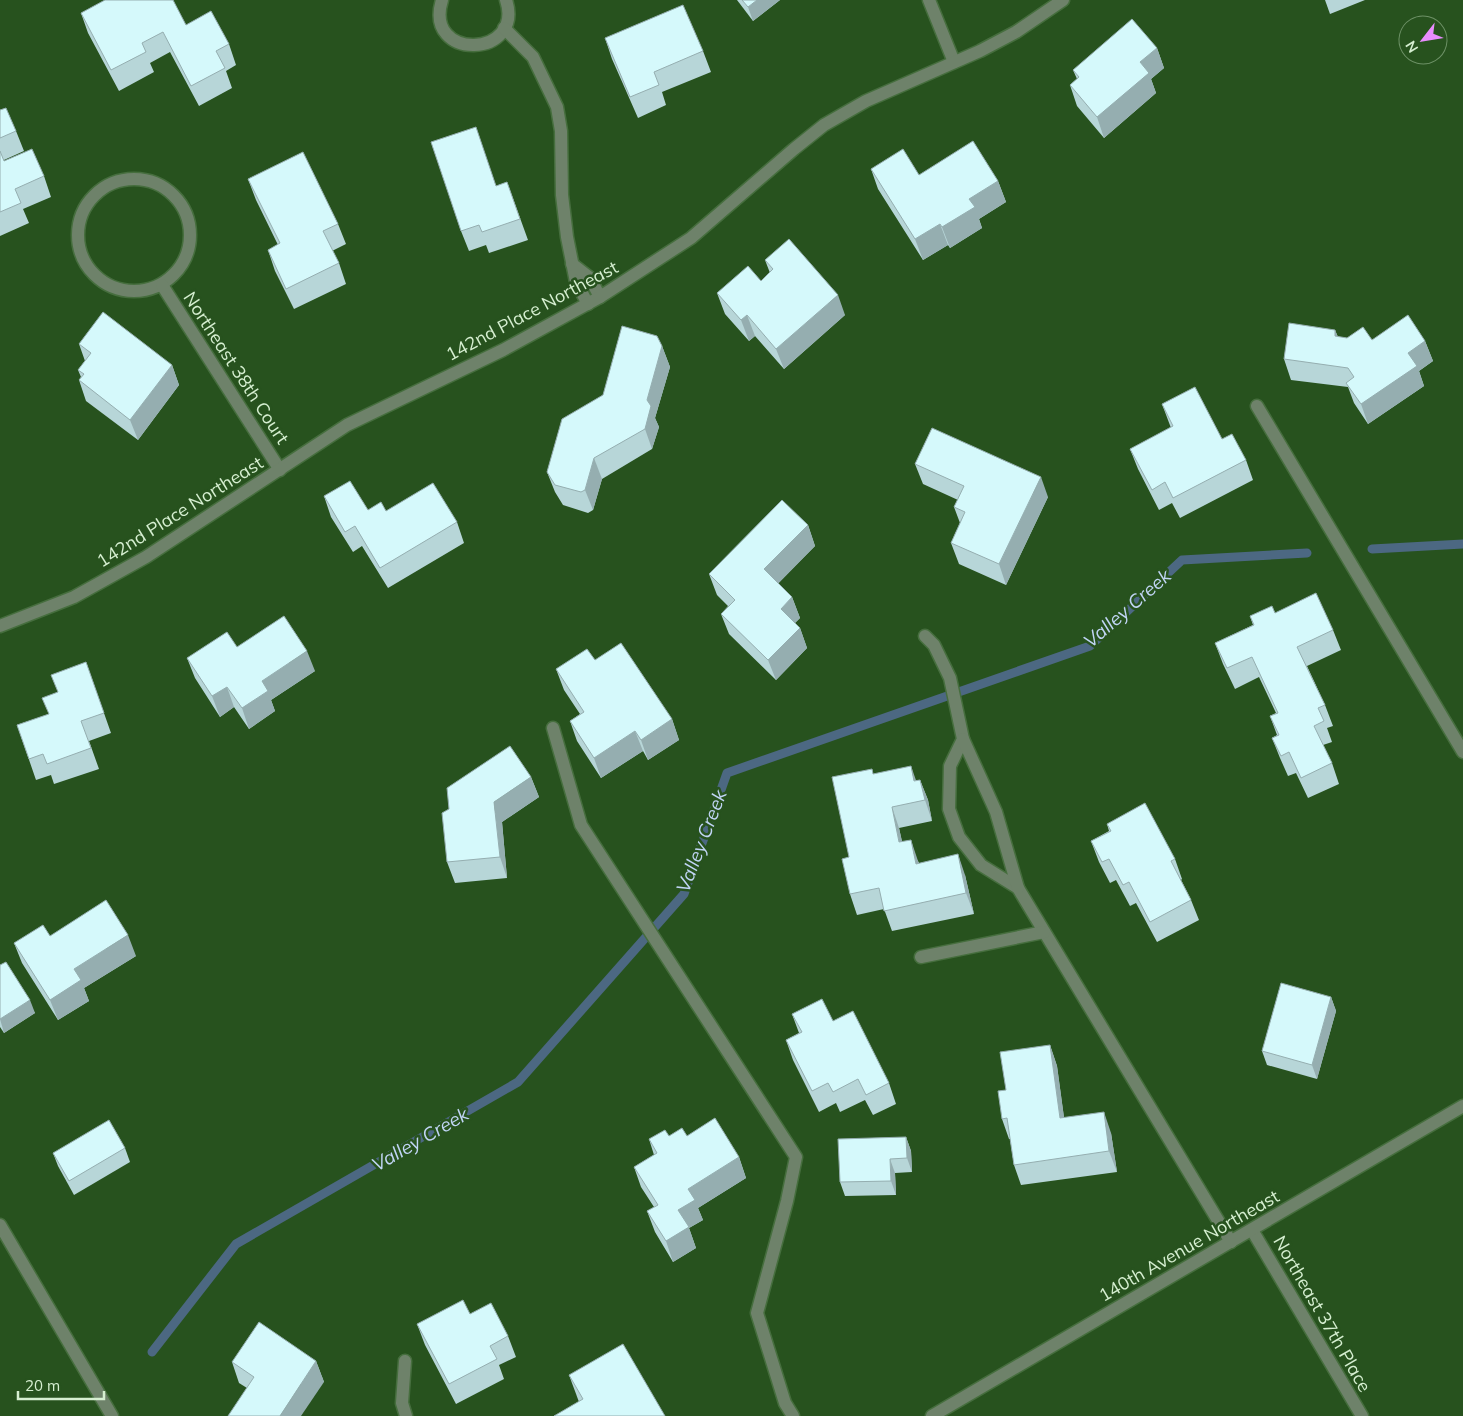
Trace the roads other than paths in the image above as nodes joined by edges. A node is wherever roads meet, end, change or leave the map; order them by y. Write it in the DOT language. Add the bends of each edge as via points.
graph roads {
  1 [pos="442,0"];
  2 [pos="506,0"];
  3 [pos="928,0"];
  4 [pos="1063,0"];
  5 [pos="504,28"];
  6 [pos="954,62"];
  7 [pos="572,264"];
  8 [pos="162,285"];
  9 [pos="600,297"];
  10 [pos="588,304"];
  11 [pos="1257,406"];
  12 [pos="280,470"];
  13 [pos="0,626"];
  14 [pos="925,636"];
  15 [pos="553,728"];
  16 [pos="963,739"];
  17 [pos="1463,752"];
  18 [pos="1018,888"];
  19 [pos="1044,932"];
  20 [pos="921,957"];
  21 [pos="1463,1106"];
  22 [pos="0,1224"];
  23 [pos="1252,1230"];
  24 [pos="1231,1242"];
  25 [pos="405,1361"];
  26 [pos="112,1416"];
  27 [pos="406,1416"];
  28 [pos="793,1416"];
  29 [pos="932,1416"];
  30 [pos="1362,1416"];
  1 -- 5 [label="street" via="440,22 457,42 483,45 495,39"];
  2 -- 5 [label="street" via="508,15"];
  3 -- 6 [label="street"];
  4 -- 6 [label="street, 142nd Place Northeast" via="1016,32"];
  5 -- 7 [label="street" via="533,57 557,107 562,131 562,195"];
  6 -- 9 [label="street, 142nd Place Northeast" via="866,101 824,126 691,238"];
  7 -- 9 [label="street" via="590,278"];
  7 -- 10 [label="street" via="576,282"];
  8 -- 8 [label="street, Northeast 38th Court" via="179,270 189,250 190,228 183,207 169,190 149,180 127,178 106,185 89,199 79,219 78,242 84,263 99,279 118,290 140,291"];
  8 -- 12 [label="street, Northeast 38th Court"];
  9 -- 10 [label="street, 142nd Place Northeast"];
  10 -- 12 [label="street, 142nd Place Northeast" via="503,350 347,425"];
  11 -- 17 [label="street"];
  12 -- 13 [label="street, 142nd Place Northeast" via="146,557 74,597"];
  14 -- 16 [label="street" via="934,645 950,678"];
  15 -- 28 [label="street" via="581,825 796,1157 757,1313 785,1403"];
  16 -- 18 [label="street" via="996,812"];
  16 -- 18 [label="street" via="950,766 949,809 959,837 981,865"];
  18 -- 19 [label="street"];
  19 -- 20 [label="street"];
  19 -- 24 [label="street"];
  21 -- 23 [label="street, 140th Avenue Northeast"];
  22 -- 26 [label="street"];
  23 -- 24 [label="street, 140th Avenue Northeast"];
  23 -- 30 [label="street, Northeast 37th Place"];
  24 -- 29 [label="street, 140th Avenue Northeast"];
  25 -- 27 [label="street" via="402,1403"];
}
